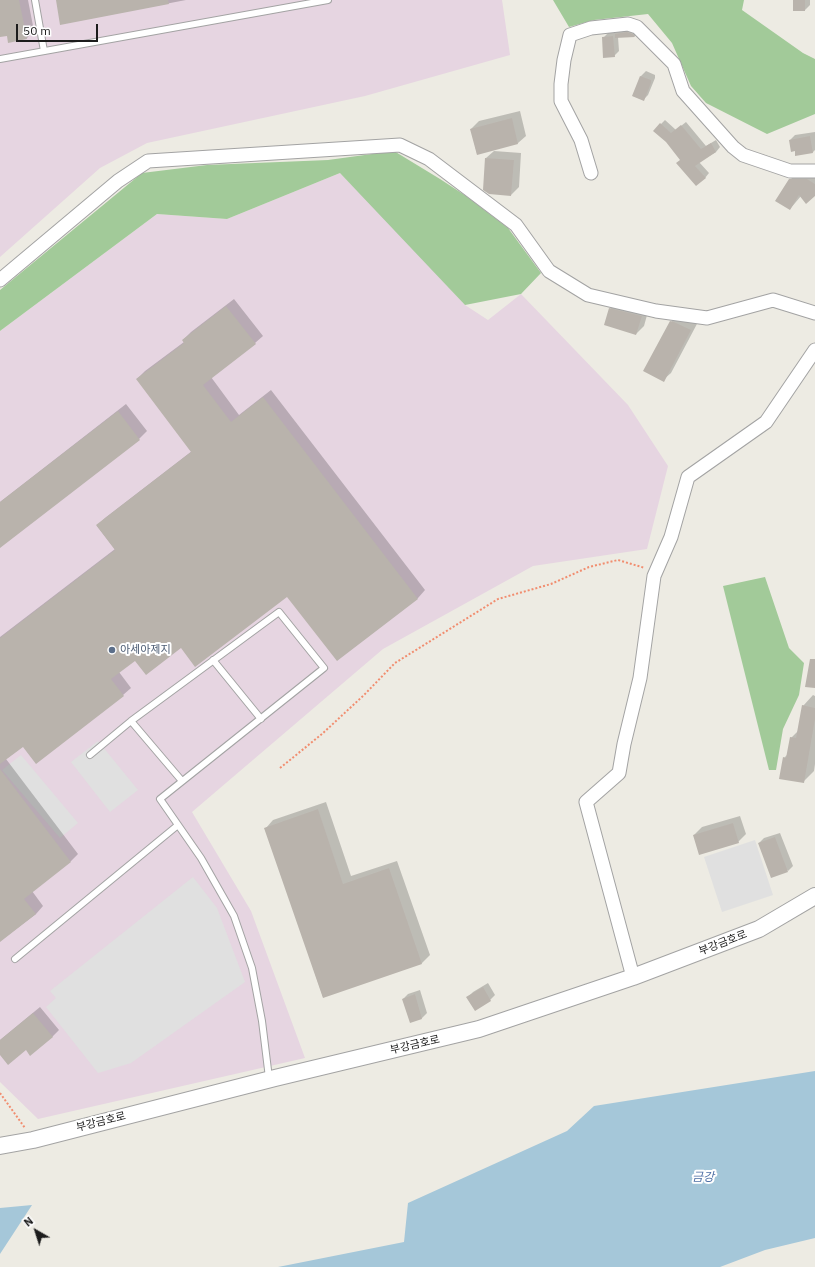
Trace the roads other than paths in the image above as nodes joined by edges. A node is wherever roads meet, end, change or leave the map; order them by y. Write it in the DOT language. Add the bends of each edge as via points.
graph roads {
  1 [pos="35,0"];
  2 [pos="328,0"];
  3 [pos="44,51"];
  4 [pos="0,59"];
  5 [pos="815,171"];
  6 [pos="591,173"];
  7 [pos="0,280"];
  8 [pos="815,313"];
  9 [pos="815,350"];
  10 [pos="213,660"];
  11 [pos="261,719"];
  12 [pos="131,721"];
  13 [pos="90,755"];
  14 [pos="182,782"];
  15 [pos="178,825"];
  16 [pos="815,896"];
  17 [pos="15,960"];
  18 [pos="633,978"];
  19 [pos="269,1080"];
  20 [pos="0,1146"];
  1 -- 3 [label="lane"];
  2 -- 3 [label="lane"];
  3 -- 4 [label="lane"];
  5 -- 6 [label="street" via="790,171 743,155 683,91 674,64 637,27 628,24 591,28 570,35 564,60 561,101 581,140"];
  7 -- 8 [label="street" via="118,181 148,161 400,145 429,160 516,225 549,271 588,295 656,311 707,318 773,300"];
  9 -- 18 [label="street" via="766,422 688,477 671,537 654,576 640,678 619,773 586,802"];
  10 -- 11 [label="lane"];
  10 -- 11 [label="lane" via="279,612 324,668"];
  10 -- 12 [label="lane"];
  11 -- 14 [label="lane"];
  12 -- 13 [label="lane"];
  12 -- 14 [label="lane"];
  14 -- 15 [label="lane" via="160,799"];
  15 -- 17 [label="lane"];
  15 -- 19 [label="lane" via="201,858 234,916 252,968"];
  16 -- 18 [label="street, 부강금호로" via="760,929"];
  18 -- 19 [label="street, 부강금호로" via="479,1029"];
  19 -- 20 [label="street, 부강금호로" via="33,1140"];
}
